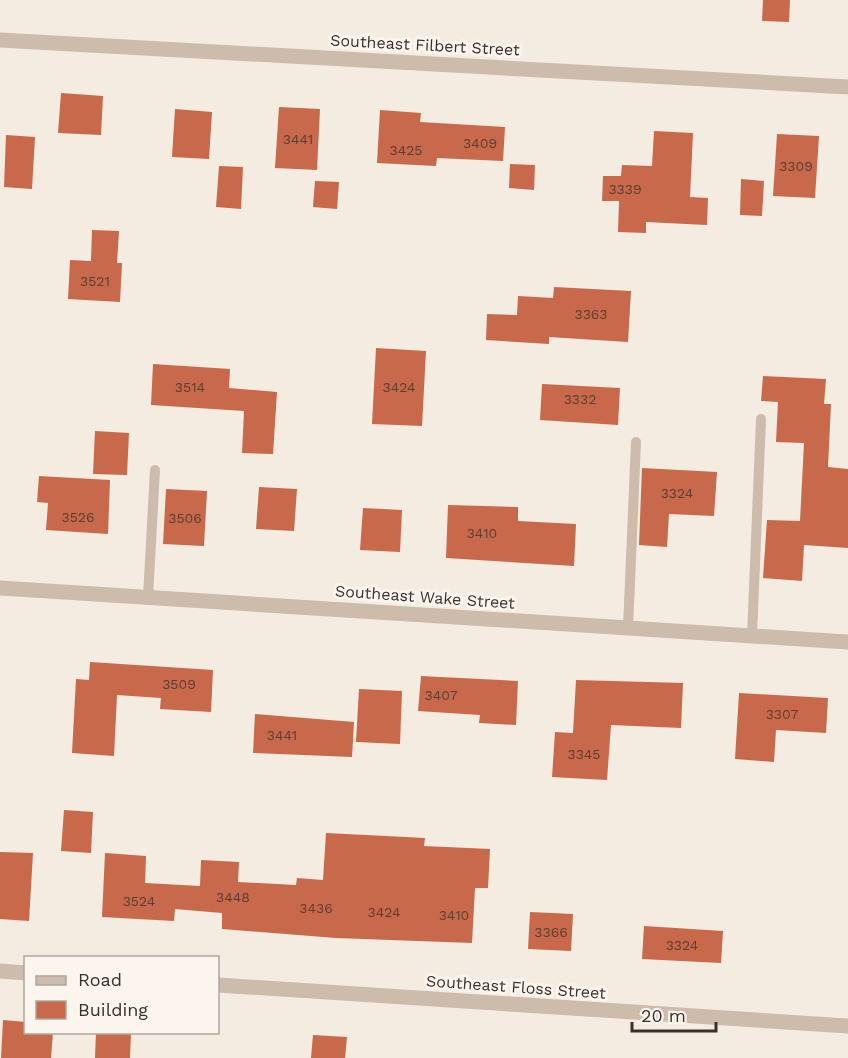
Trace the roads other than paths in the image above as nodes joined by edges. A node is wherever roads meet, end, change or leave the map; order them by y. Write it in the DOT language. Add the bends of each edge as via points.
graph roads {
  1 [pos="0,40"];
  2 [pos="848,87"];
  3 [pos="761,419"];
  4 [pos="636,442"];
  5 [pos="155,470"];
  6 [pos="0,588"];
  7 [pos="148,597"];
  8 [pos="628,628"];
  9 [pos="752,636"];
  10 [pos="848,642"];
  11 [pos="0,971"];
  12 [pos="24,973"];
  13 [pos="219,985"];
  14 [pos="848,1026"];
  1 -- 2 [label="street, Southeast Filbert Street"];
  3 -- 9 [label="lane"];
  4 -- 8 [label="lane"];
  5 -- 7 [label="lane"];
  6 -- 7 [label="street, Southeast Wake Street"];
  7 -- 8 [label="street, Southeast Wake Street"];
  8 -- 9 [label="street, Southeast Wake Street"];
  9 -- 10 [label="street, Southeast Wake Street"];
  11 -- 12 [label="street"];
  13 -- 14 [label="street, Southeast Floss Street"];
}
